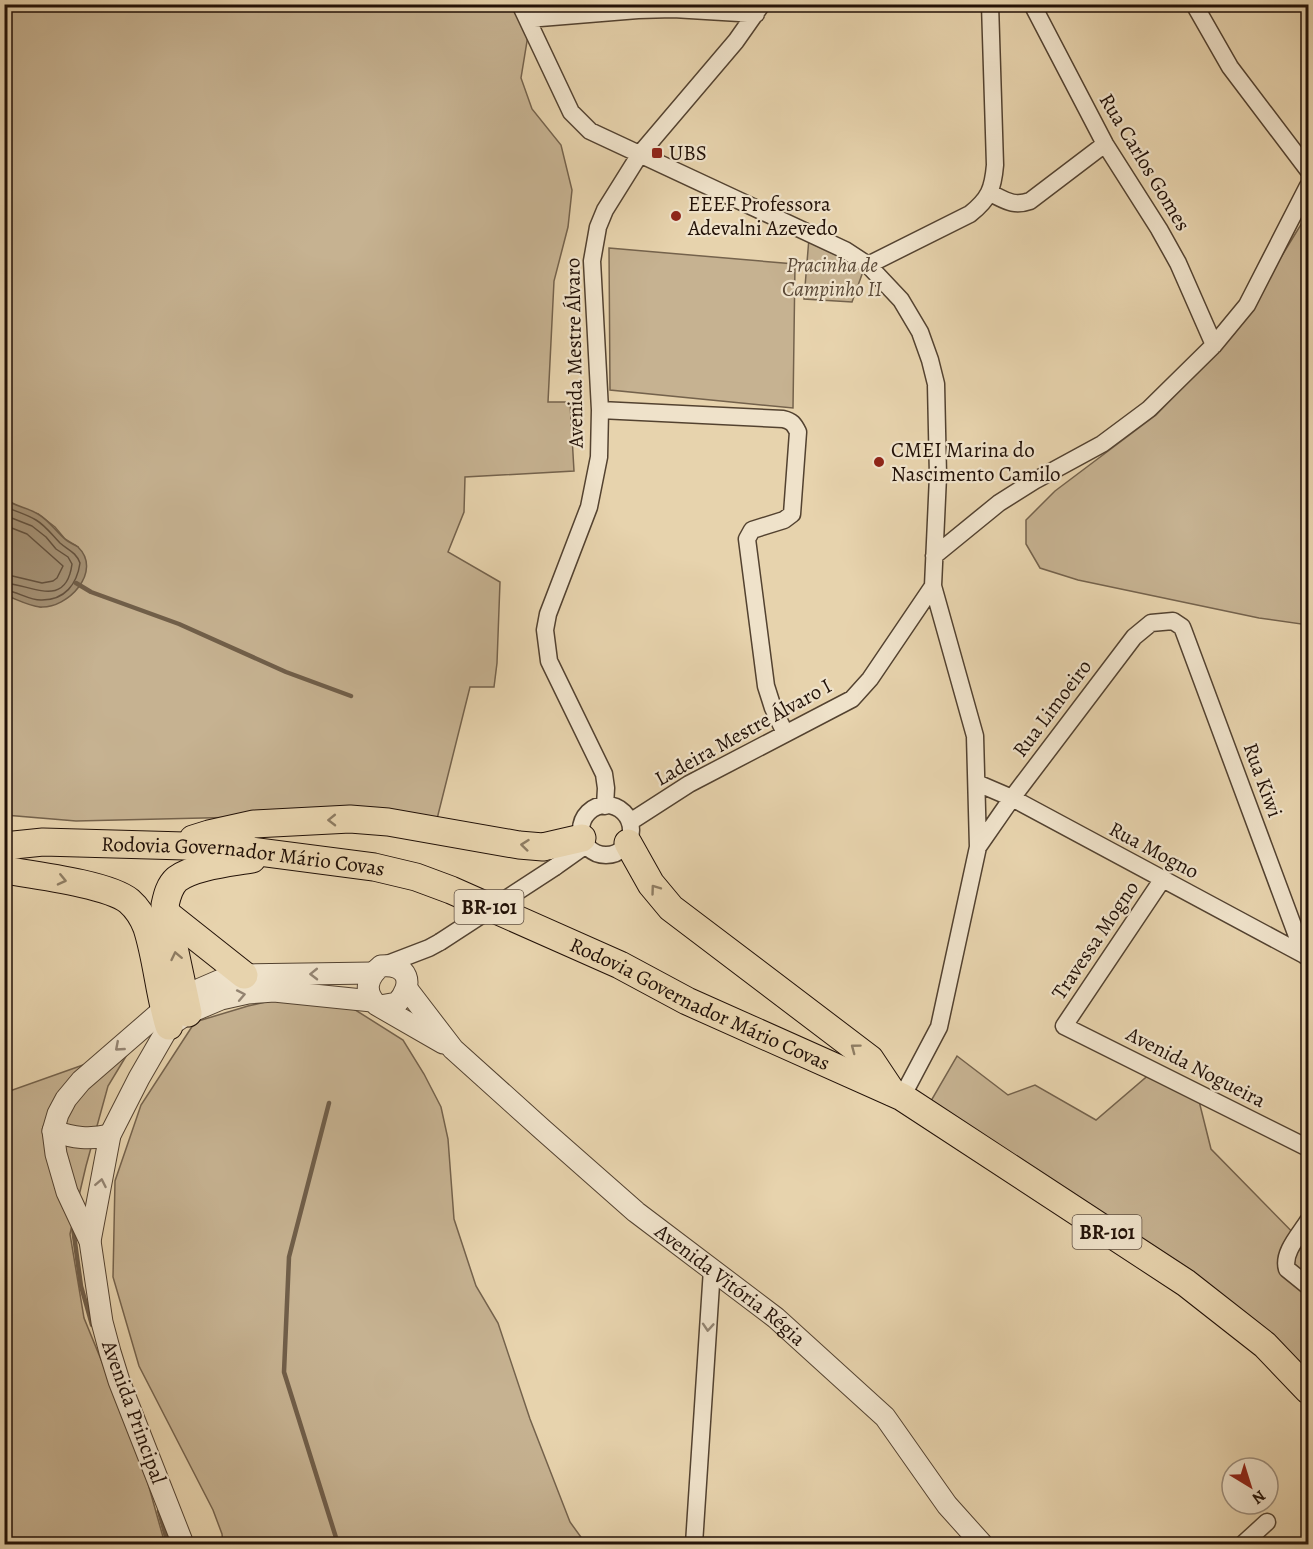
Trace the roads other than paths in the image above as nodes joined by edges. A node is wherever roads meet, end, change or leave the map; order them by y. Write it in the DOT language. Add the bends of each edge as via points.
graph roads {
  1 [pos="990,4"];
  2 [pos="1032,4"];
  3 [pos="1194,4"];
  4 [pos="759,9"];
  5 [pos="524,12"];
  6 [pos="1105,144"];
  7 [pos="640,154"];
  8 [pos="1308,170"];
  9 [pos="1308,186"];
  10 [pos="990,193"];
  11 [pos="868,265"];
  12 [pos="1214,345"];
  13 [pos="600,410"];
  14 [pos="934,556"];
  15 [pos="933,586"];
  16 [pos="1177,623"];
  17 [pos="785,734"];
  18 [pos="978,783"];
  19 [pos="1012,798"];
  20 [pos="605,806"];
  21 [pos="629,832"];
  22 [pos="584,842"];
  23 [pos="178,845"];
  24 [pos="4,846"];
  25 [pos="978,847"];
  26 [pos="277,854"];
  27 [pos="4,870"];
  28 [pos="1162,880"];
  29 [pos="167,914"];
  30 [pos="434,945"];
  31 [pos="1306,956"];
  32 [pos="377,970"];
  33 [pos="244,975"];
  34 [pos="407,985"];
  35 [pos="376,1003"];
  36 [pos="176,1011"];
  37 [pos="1064,1026"];
  38 [pos="453,1049"];
  39 [pos="897,1094"];
  40 [pos="53,1131"];
  41 [pos="110,1135"];
  42 [pos="1308,1148"];
  43 [pos="1308,1221"];
  44 [pos="90,1241"];
  45 [pos="712,1269"];
  46 [pos="1308,1286"];
  47 [pos="1308,1390"];
  48 [pos="1267,1522"];
  49 [pos="183,1545"];
  50 [pos="694,1545"];
  51 [pos="981,1545"];
  52 [pos="1243,1545"];
  1 -- 10 [label="street" via="995,165"];
  2 -- 6 [label="street, Rua Carlos Gomes"];
  3 -- 8 [label="street" via="1230,67"];
  4 -- 5 [label="street"];
  4 -- 7 [label="street, Avenida Mestre Álvaro"];
  5 -- 7 [label="street" via="571,112 590,131"];
  6 -- 10 [label="street" via="1030,201 1020,205"];
  6 -- 12 [label="street, Rua Carlos Gomes" via="1178,263"];
  7 -- 11 [label="street" via="845,250"];
  7 -- 13 [label="street, Avenida Mestre Álvaro" via="605,210 594,242"];
  9 -- 12 [label="street" via="1247,305"];
  10 -- 11 [label="street" via="970,214"];
  11 -- 14 [label="street" via="901,300 920,332 936,384 938,476"];
  12 -- 14 [label="street" via="1149,409 1102,444 999,503"];
  13 -- 17 [label="street" via="783,419 795,425 798,432 792,514 752,530 747,539 766,686"];
  13 -- 20 [label="street, Avenida Mestre Álvaro" via="599,457 589,507 545,630 549,661 604,774"];
  14 -- 15 [label="street"];
  15 -- 17 [label="street, Ladeira Mestre Álvaro I" via="852,699"];
  15 -- 18 [label="street" via="975,736"];
  16 -- 19 [label="street, Rua Limoeiro" via="1151,623 1139,632"];
  16 -- 31 [label="street, Rua Kiwi" via="1184,632"];
  17 -- 21 [label="street, Ladeira Mestre Álvaro I" via="689,784"];
  18 -- 19 [label="street, Rua Mogno"];
  18 -- 25 [label="street"];
  19 -- 25 [label="street, Rua Limoeiro"];
  19 -- 28 [label="street, Rua Mogno"];
  20 -- 21 [label="street" via="619,809"];
  20 -- 22 [label="street" via="584,819"];
  21 -- 22 [label="street" via="619,852 597,854"];
  39 -- 21 [label="main road, one-way" via="870,1059 671,908 651,884"];
  22 -- 23 [label="main road, one-way" via="535,847 388,822 340,820 254,824"];
  22 -- 30 [label="street, bridge" via="555,867"];
  23 -- 24 [label="main road, Rodovia Governador Mário Covas / BR-101" via="43,842"];
  23 -- 26 [label="main road, Rodovia Governador Mário Covas / BR-101"];
  25 -- 39 [label="street" via="939,1027"];
  26 -- 29 [label="main road" via="192,871 175,880 168,891"];
  26 -- 39 [label="main road, Rodovia Governador Mário Covas / BR-101" via="374,867 451,890"];
  27 -- 36 [label="main road, one-way" via="113,892 129,901 147,928"];
  28 -- 31 [label="street, Rua Mogno"];
  28 -- 37 [label="street, Travessa Mogno"];
  29 -- 33 [label="main road"];
  36 -- 29 [label="main road, one-way"];
  30 -- 32 [label="street"];
  30 -- 34 [label="street"];
  32 -- 33 [label="street, one-way"];
  32 -- 34 [label="street" via="397,967 404,972"];
  32 -- 35 [label="street" via="368,982 368,992"];
  33 -- 36 [label="street" via="221,980"];
  34 -- 35 [label="street" via="397,1003"];
  34 -- 38 [label="street, Avenida Vitória Régia"];
  36 -- 35 [label="street, one-way" via="248,993 274,991"];
  35 -- 38 [label="street, Avenida Vitória Régia"];
  36 -- 40 [label="street, one-way" via="81,1081 66,1099"];
  36 -- 41 [label="street, Avenida Principal"];
  37 -- 42 [label="street, Avenida Nogueira"];
  38 -- 45 [label="street, Avenida Vitória Régia" via="636,1212"];
  39 -- 47 [label="main road, Rodovia Governador Mário Covas / BR-101" via="1186,1283 1265,1345"];
  40 -- 41 [label="street" via="86,1139"];
  40 -- 44 [label="street, Avenida Principal" via="67,1192"];
  44 -- 41 [label="street, Avenida Principal, one-way"];
  43 -- 46 [label="street" via="1286,1257 1287,1269"];
  44 -- 49 [label="street, Avenida Principal" via="102,1322 119,1382"];
  45 -- 50 [label="street, one-way"];
  45 -- 51 [label="street, Avenida Vitória Régia" via="776,1318 885,1417 947,1505"];
  48 -- 52 [label="street"];
}
